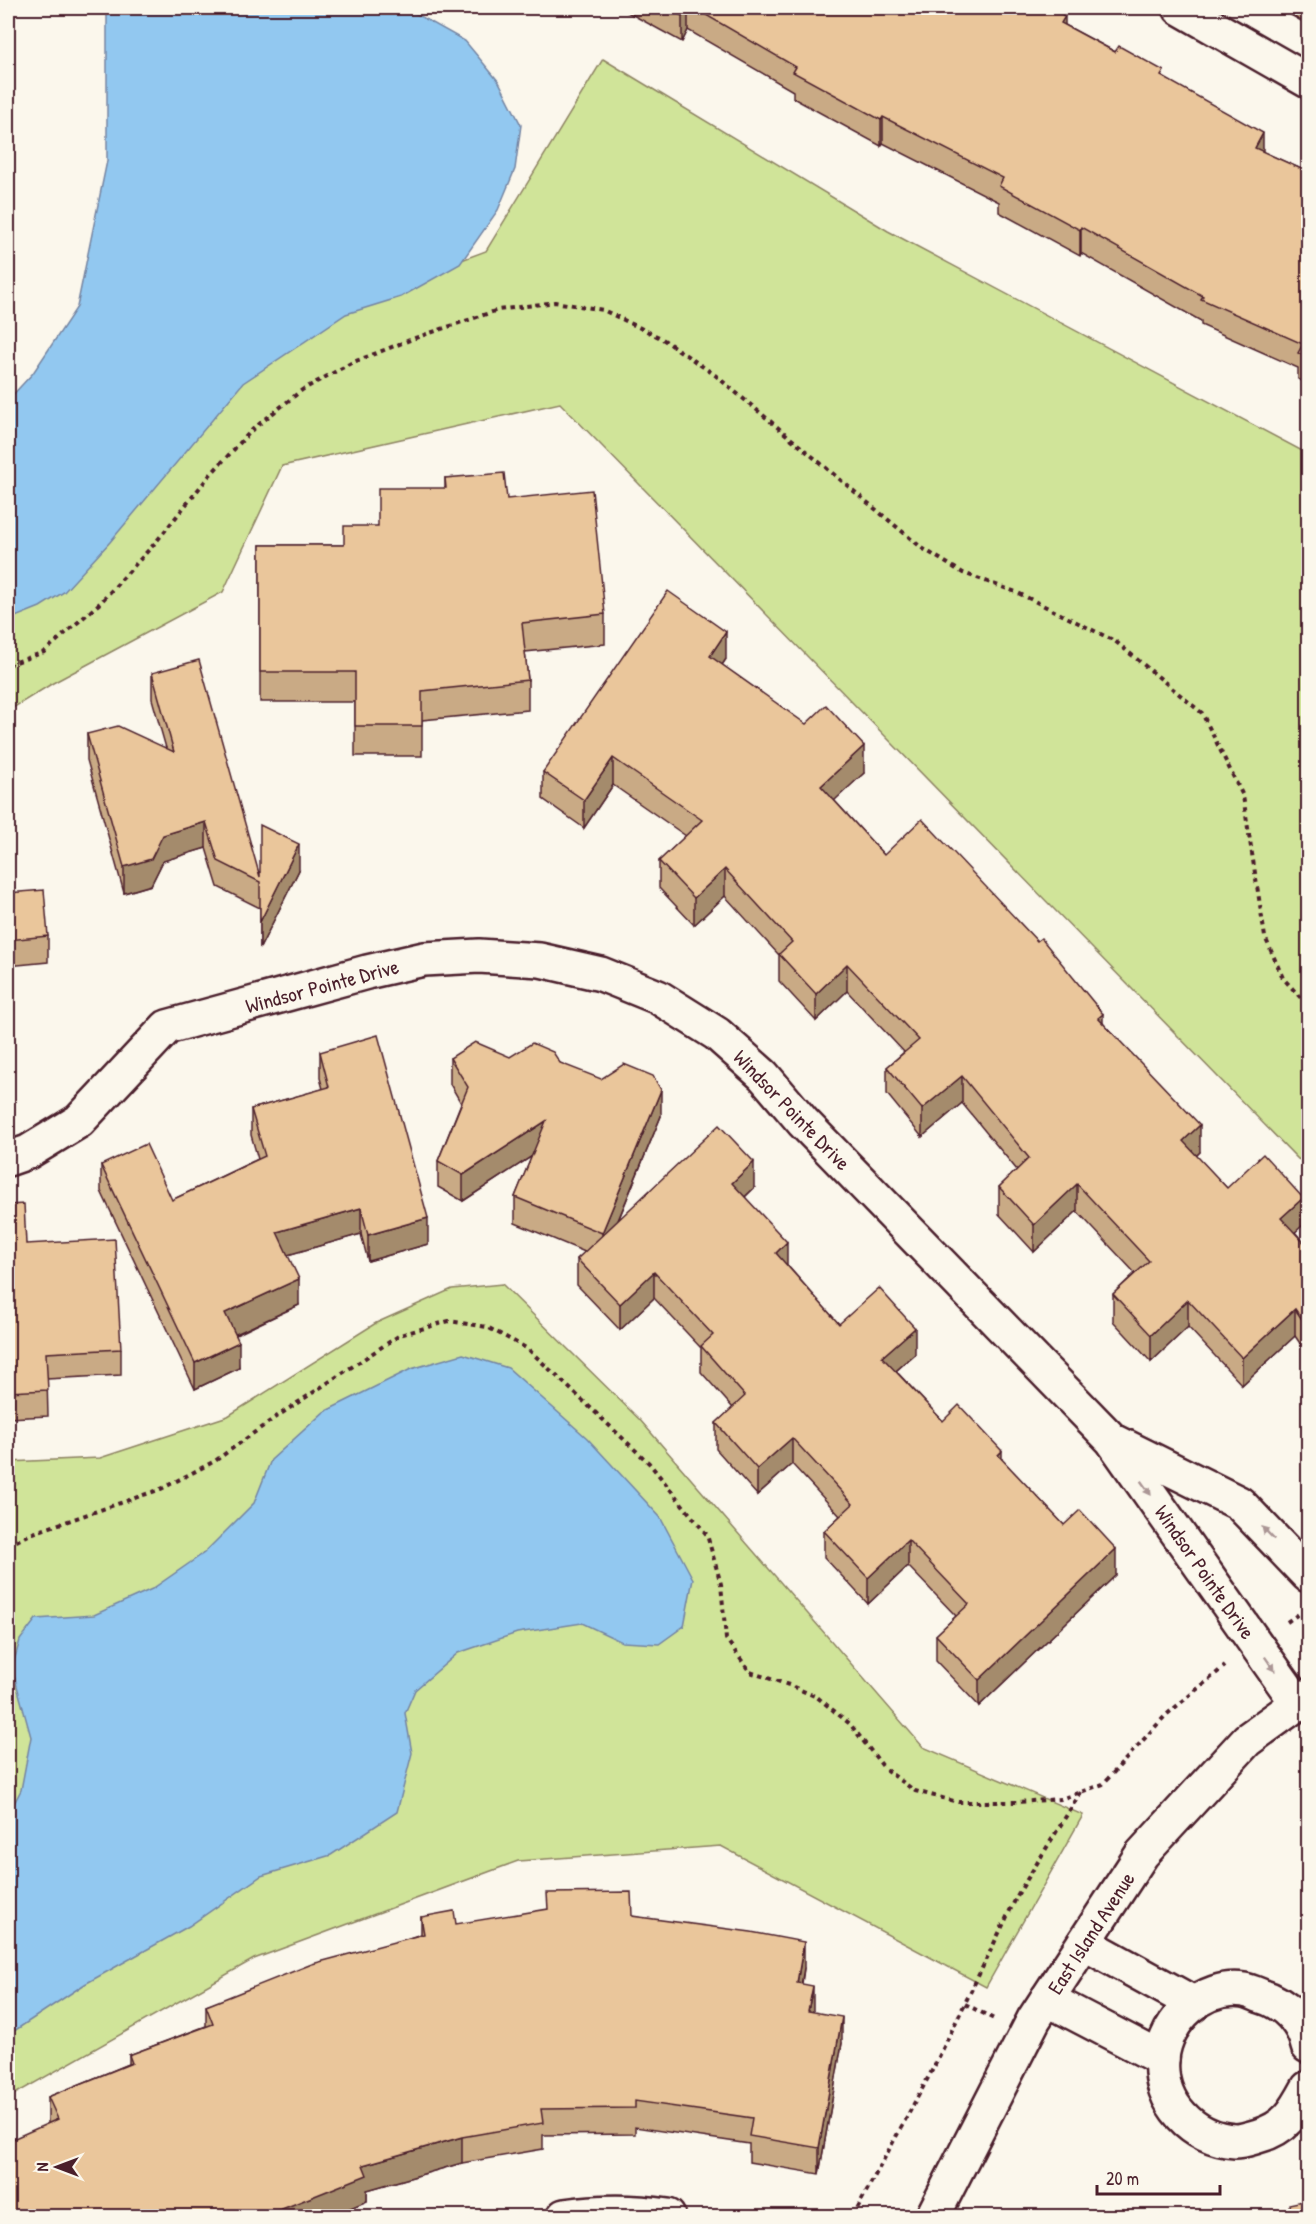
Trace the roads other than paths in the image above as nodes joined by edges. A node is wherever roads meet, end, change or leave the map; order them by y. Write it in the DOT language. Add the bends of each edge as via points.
graph roads {
  1 [pos="1180,8"];
  2 [pos="1308,81"];
  3 [pos="8,1159"];
  4 [pos="1112,1440"];
  5 [pos="1308,1575"];
  6 [pos="1303,1700"];
  7 [pos="1084,1943"];
  8 [pos="1047,1999"];
  9 [pos="1193,2003"];
  10 [pos="1308,2046"];
  11 [pos="1162,2059"];
  12 [pos="1308,2088"];
  13 [pos="1272,2132"];
  14 [pos="1308,2134"];
  15 [pos="564,2217"];
  16 [pos="668,2217"];
  17 [pos="933,2217"];
  1 -- 2 [label="street"];
  3 -- 4 [label="street, Windsor Pointe Drive" via="28,1152 79,1121 167,1027 424,959 479,956 540,960 601,974 658,997 717,1034 763,1075 803,1122"];
  5 -- 4 [label="street, Windsor Pointe Drive, one-way" via="1239,1503"];
  4 -- 6 [label="street, Windsor Pointe Drive, one-way" via="1256,1643"];
  6 -- 7 [label="street, East Island Avenue" via="1247,1740 1142,1854"];
  7 -- 8 [label="street, East Island Avenue"];
  7 -- 9 [label="street"];
  8 -- 11 [label="street"];
  8 -- 17 [label="street, East Island Avenue"];
  9 -- 10 [label="street" via="1217,1992 1243,1990 1275,2000 1295,2017"];
  9 -- 11 [label="street" via="1174,2022"];
  11 -- 13 [label="street" via="1165,2089 1177,2112 1196,2130 1237,2141"];
  12 -- 13 [label="street" via="1292,2116"];
  13 -- 14 [label="street"];
  15 -- 16 [label="street" via="585,2213"];
}
